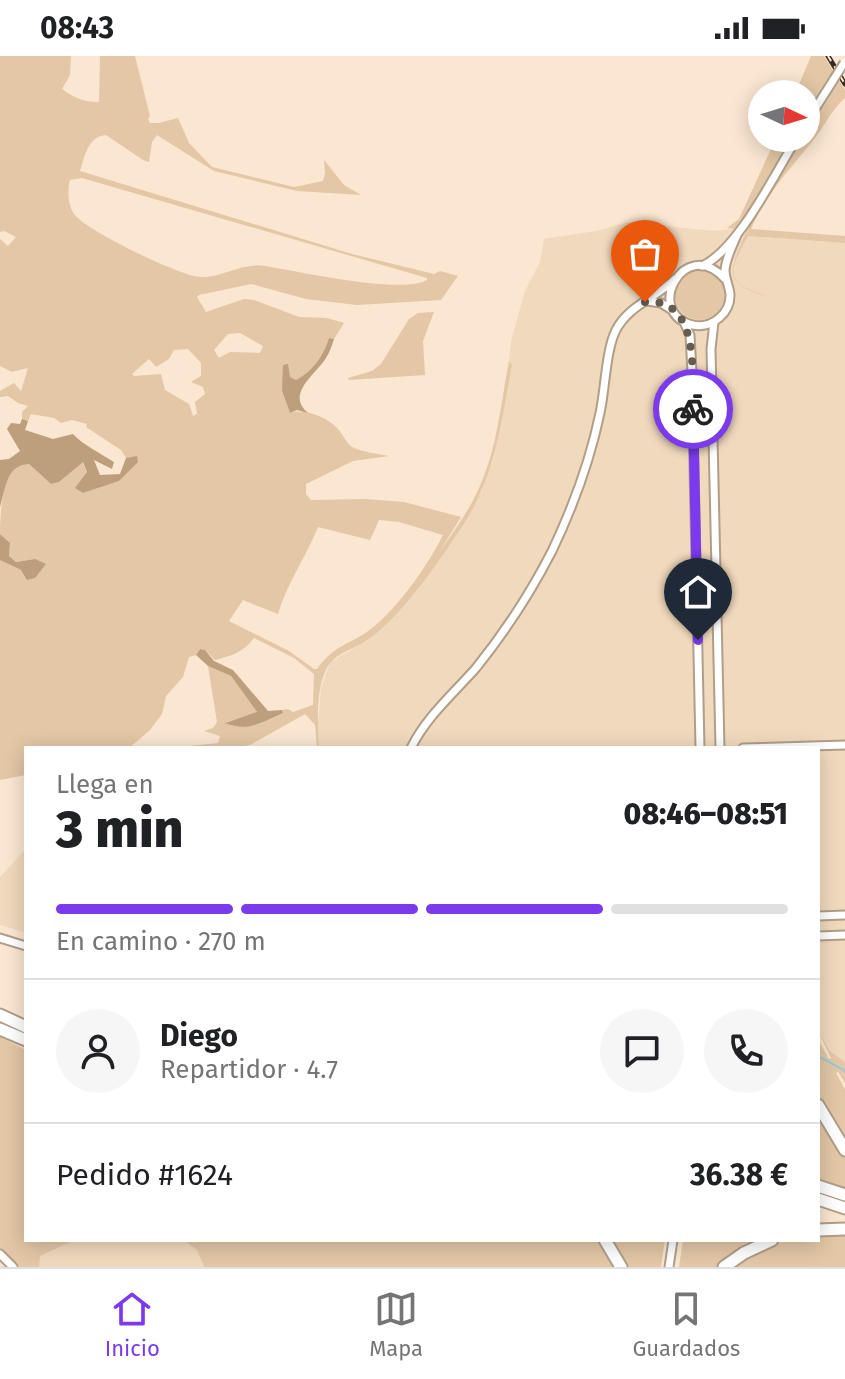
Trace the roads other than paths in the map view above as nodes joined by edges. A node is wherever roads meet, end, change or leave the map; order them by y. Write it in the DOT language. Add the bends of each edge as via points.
graph roads {
  1 [pos="845,63"];
  2 [pos="820,101"];
  3 [pos="788,152"];
  4 [pos="737,235"];
  5 [pos="702,266"];
  6 [pos="675,279"];
  7 [pos="725,279"];
  8 [pos="645,302"];
  9 [pos="675,313"];
  10 [pos="684,322"];
  11 [pos="714,322"];
  12 [pos="845,745"];
  13 [pos="412,746"];
  14 [pos="700,746"];
  15 [pos="720,746"];
  16 [pos="811,746"];
  17 [pos="845,915"];
  18 [pos="820,916"];
  19 [pos="845,935"];
  20 [pos="820,936"];
  21 [pos="0,938"];
  22 [pos="24,945"];
  23 [pos="0,1015"];
  24 [pos="24,1026"];
  25 [pos="0,1029"];
  26 [pos="24,1039"];
  27 [pos="820,1108"];
  28 [pos="845,1150"];
  29 [pos="820,1187"];
  30 [pos="845,1195"];
  31 [pos="820,1200"];
  32 [pos="845,1208"];
  33 [pos="845,1229"];
  34 [pos="820,1230"];
  35 [pos="606,1242"];
  36 [pos="673,1242"];
  37 [pos="768,1242"];
  38 [pos="0,1254"];
  39 [pos="13,1267"];
  40 [pos="621,1267"];
  41 [pos="669,1267"];
  42 [pos="724,1267"];
  1 -- 2 [label="street, bridge"];
  3 -- 4 [label="street"];
  4 -- 5 [label="street"];
  4 -- 7 [label="street"];
  5 -- 6 [label="street"];
  5 -- 7 [label="street"];
  6 -- 8 [label="street"];
  6 -- 9 [label="street" via="670,300"];
  7 -- 11 [label="street" via="729,304"];
  8 -- 9 [label="street" via="661,303"];
  8 -- 13 [label="street" via="629,313 613,339 587,463 552,550 497,640 430,717"];
  9 -- 10 [label="street"];
  10 -- 11 [label="street"];
  10 -- 14 [label="street" via="692,361"];
  11 -- 15 [label="street"];
  12 -- 16 [label="street"];
  17 -- 18 [label="street"];
  19 -- 20 [label="street"];
  21 -- 22 [label="street"];
  23 -- 24 [label="highway"];
  25 -- 26 [label="highway"];
  27 -- 28 [label="highway"];
  29 -- 30 [label="highway"];
  31 -- 32 [label="highway"];
  33 -- 34 [label="highway"];
  35 -- 40 [label="highway"];
  36 -- 41 [label="street"];
  37 -- 42 [label="highway"];
  38 -- 39 [label="street"];
}
